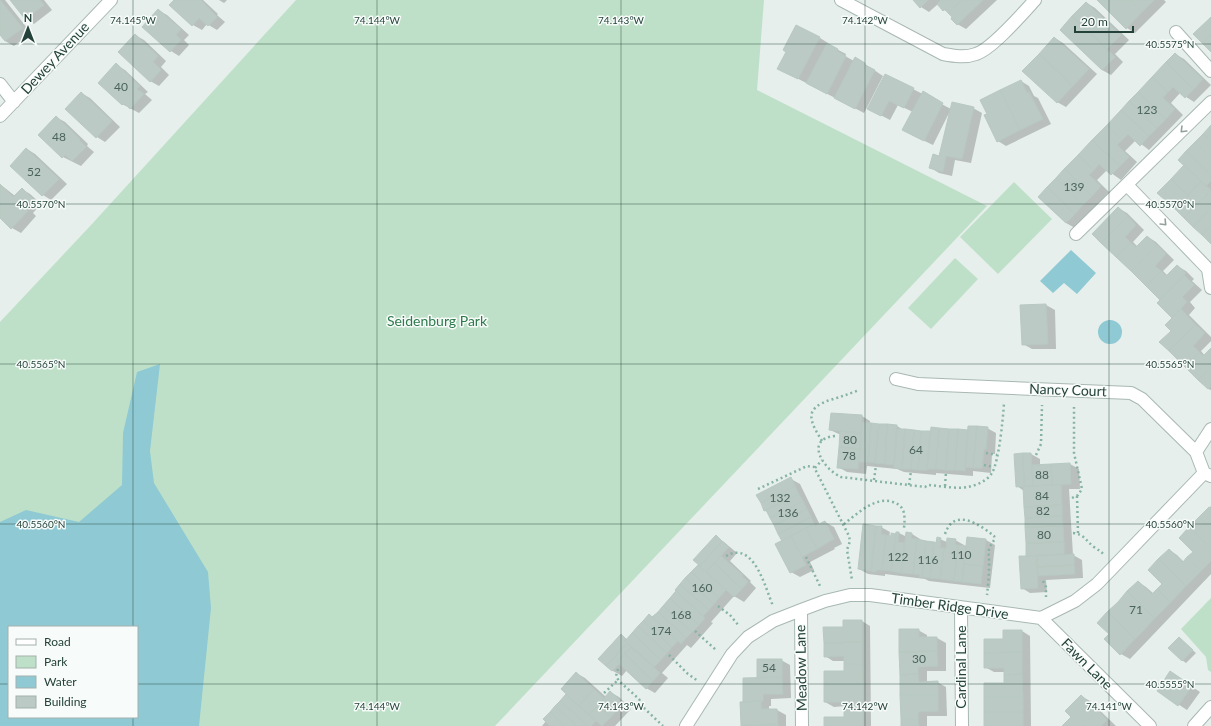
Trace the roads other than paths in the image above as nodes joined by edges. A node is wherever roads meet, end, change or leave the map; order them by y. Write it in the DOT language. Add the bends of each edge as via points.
graph roads {
  1 [pos="111,0"];
  2 [pos="841,0"];
  3 [pos="1034,0"];
  4 [pos="1176,32"];
  5 [pos="1211,70"];
  6 [pos="0,84"];
  7 [pos="14,102"];
  8 [pos="1211,102"];
  9 [pos="0,116"];
  10 [pos="1127,185"];
  11 [pos="1076,234"];
  12 [pos="1211,288"];
  13 [pos="896,379"];
  14 [pos="1211,429"];
  15 [pos="1196,452"];
  16 [pos="1207,474"];
  17 [pos="961,608"];
  18 [pos="801,610"];
  19 [pos="1041,618"];
  20 [pos="1211,707"];
  21 [pos="686,726"];
  22 [pos="802,726"];
  23 [pos="962,726"];
  24 [pos="1150,726"];
  25 [pos="1194,726"];
  1 -- 7 [label="street, Dewey Avenue"];
  2 -- 3 [label="street" via="943,54 960,57 989,48"];
  4 -- 5 [label="street"];
  6 -- 7 [label="street"];
  7 -- 9 [label="street, Dewey Avenue"];
  8 -- 10 [label="street, one-way"];
  10 -- 11 [label="street"];
  10 -- 12 [label="street, one-way" via="1208,268"];
  13 -- 15 [label="street, Nancy Court" via="918,384 1131,393 1142,399"];
  14 -- 15 [label="street"];
  15 -- 16 [label="street, Nancy Court"];
  16 -- 19 [label="street" via="1097,584 1075,601"];
  17 -- 18 [label="street, Timber Ridge Drive" via="870,595 850,595"];
  17 -- 19 [label="street, Timber Ridge Drive"];
  17 -- 23 [label="street, Cardinal Lane"];
  18 -- 21 [label="street, Timber Ridge Drive" via="773,621 748,638 732,654"];
  18 -- 22 [label="street, Meadow Lane"];
  19 -- 24 [label="street, Fawn Lane"];
  20 -- 25 [label="street"];
}
